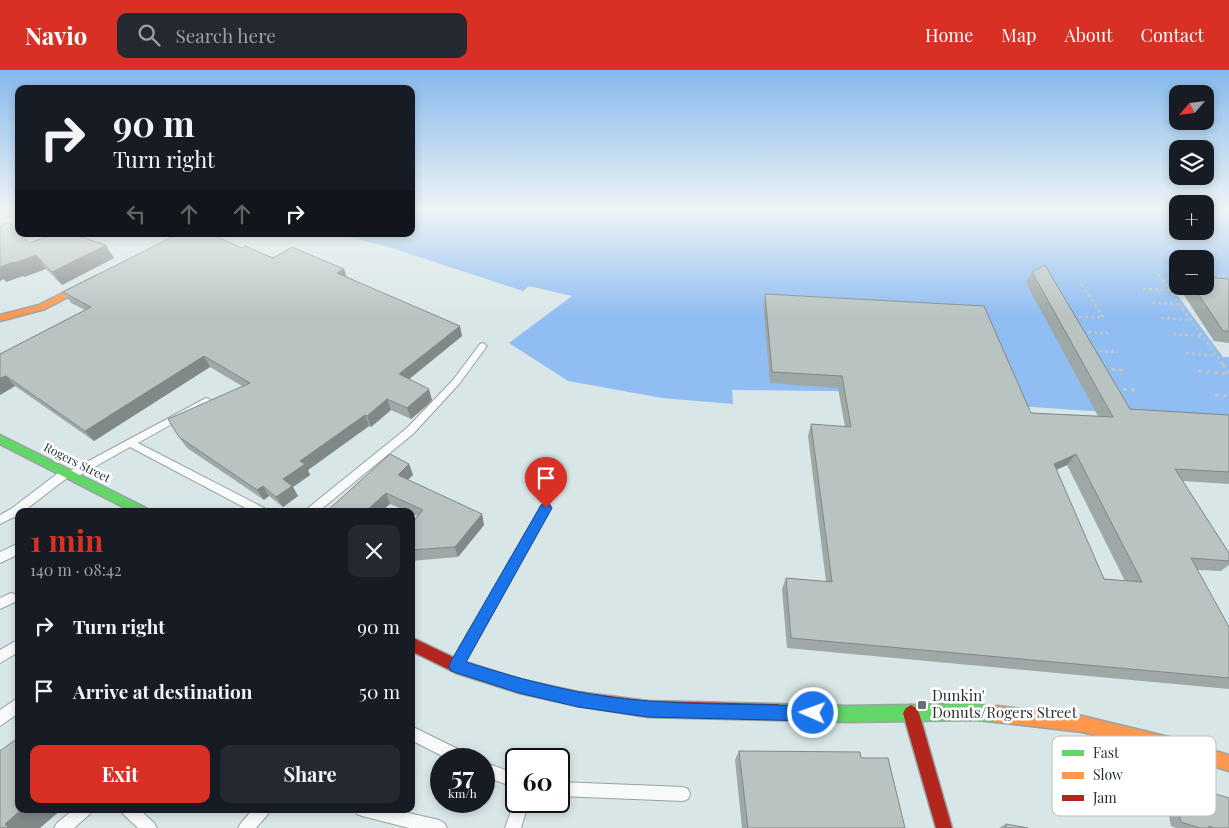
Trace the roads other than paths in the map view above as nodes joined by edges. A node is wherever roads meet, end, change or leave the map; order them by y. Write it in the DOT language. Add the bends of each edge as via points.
graph roads {
  1 [pos="111,271"];
  2 [pos="0,318"];
  3 [pos="482,346"];
  4 [pos="206,401"];
  5 [pos="0,439"];
  6 [pos="130,443"];
  7 [pos="68,474"];
  8 [pos="25,508"];
  9 [pos="136,508"];
  10 [pos="254,508"];
  11 [pos="316,508"];
  12 [pos="546,508"];
  13 [pos="15,515"];
  14 [pos="0,520"];
  15 [pos="15,550"];
  16 [pos="0,558"];
  17 [pos="415,646"];
  18 [pos="15,648"];
  19 [pos="0,657"];
  20 [pos="456,666"];
  21 [pos="15,707"];
  22 [pos="911,714"];
  23 [pos="0,719"];
  24 [pos="415,735"];
  25 [pos="1132,736"];
  26 [pos="441,748"];
  27 [pos="1216,759"];
  28 [pos="1229,763"];
  29 [pos="570,789"];
  30 [pos="682,794"];
  31 [pos="80,813"];
  32 [pos="132,813"];
  33 [pos="259,813"];
  34 [pos="378,813"];
  35 [pos="518,813"];
  36 [pos="62,828"];
  37 [pos="149,828"];
  38 [pos="246,828"];
  39 [pos="439,828"];
  40 [pos="513,828"];
  41 [pos="944,828"];
  1 -- 2 [label="main road" via="42,307"];
  3 -- 11 [label="lane" via="456,382 410,431"];
  4 -- 6 [label="lane"];
  5 -- 7 [label="main road, Rogers Street"];
  6 -- 7 [label="lane"];
  6 -- 10 [label="lane"];
  7 -- 8 [label="lane"];
  7 -- 9 [label="main road, Rogers Street"];
  12 -- 20 [label="lane"];
  13 -- 14 [label="lane"];
  15 -- 16 [label="lane"];
  17 -- 20 [label="main road"];
  18 -- 19 [label="lane"];
  20 -- 22 [label="main road" via="519,686 648,709"];
  21 -- 23 [label="lane"];
  22 -- 25 [label="main road" via="976,712 1082,724"];
  22 -- 41 [label="main road"];
  24 -- 26 [label="lane"];
  27 -- 28 [label="main road"];
  29 -- 30 [label="lane"];
  31 -- 36 [label="lane"];
  32 -- 37 [label="lane"];
  33 -- 38 [label="lane"];
  34 -- 39 [label="lane"];
  35 -- 40 [label="lane"];
}
